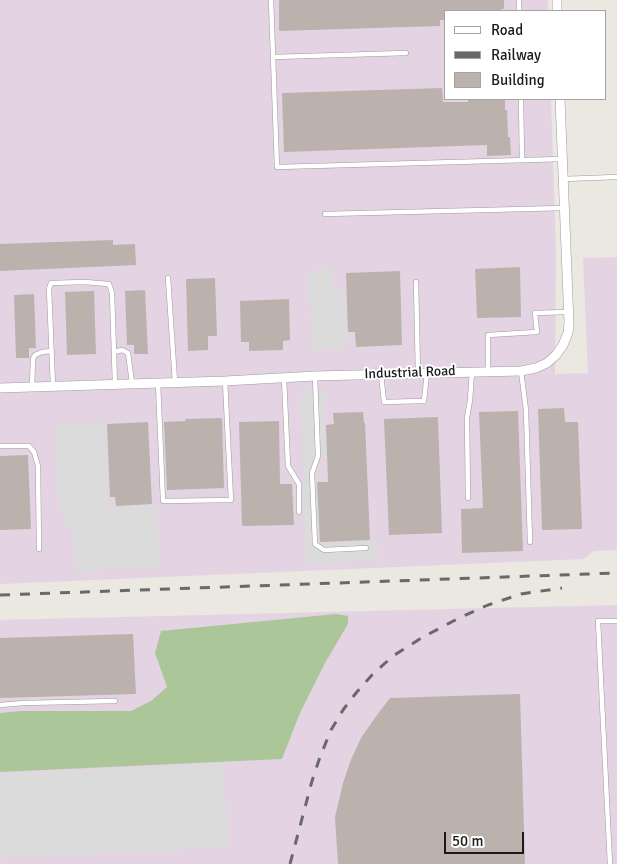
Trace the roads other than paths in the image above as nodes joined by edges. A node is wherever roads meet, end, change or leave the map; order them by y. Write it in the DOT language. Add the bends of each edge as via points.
graph roads {
  1 [pos="271,0"];
  2 [pos="406,53"];
  3 [pos="273,57"];
  4 [pos="520,100"];
  5 [pos="560,100"];
  6 [pos="562,158"];
  7 [pos="522,160"];
  8 [pos="617,177"];
  9 [pos="563,179"];
  10 [pos="564,208"];
  11 [pos="325,214"];
  12 [pos="168,278"];
  13 [pos="416,282"];
  14 [pos="568,312"];
  15 [pos="51,351"];
  16 [pos="114,352"];
  17 [pos="521,371"];
  18 [pos="472,372"];
  19 [pos="488,372"];
  20 [pos="422,373"];
  21 [pos="381,374"];
  22 [pos="315,376"];
  23 [pos="284,378"];
  24 [pos="225,381"];
  25 [pos="175,382"];
  26 [pos="158,383"];
  27 [pos="115,384"];
  28 [pos="132,384"];
  29 [pos="53,386"];
  30 [pos="32,387"];
  31 [pos="0,388"];
  32 [pos="0,446"];
  33 [pos="468,498"];
  34 [pos="299,512"];
  35 [pos="530,542"];
  36 [pos="366,548"];
  37 [pos="39,549"];
  38 [pos="617,621"];
  39 [pos="115,701"];
  40 [pos="0,705"];
  41 [pos="610,864"];
  1 -- 3 [label="lane"];
  2 -- 3 [label="lane"];
  3 -- 7 [label="lane" via="277,167"];
  4 -- 7 [label="lane"];
  5 -- 6 [label="street, Industrial Road"];
  6 -- 7 [label="lane"];
  6 -- 9 [label="street, Industrial Road"];
  8 -- 9 [label="lane"];
  9 -- 10 [label="street, Industrial Road"];
  10 -- 11 [label="lane"];
  10 -- 14 [label="street, Industrial Road"];
  12 -- 25 [label="lane"];
  13 -- 20 [label="lane"];
  14 -- 17 [label="street, Industrial Road" via="568,333 556,355 547,363"];
  14 -- 19 [label="lane" via="535,314 537,332 488,335"];
  15 -- 16 [label="lane" via="51,283 85,282 108,284 112,293"];
  15 -- 29 [label="lane"];
  15 -- 30 [label="lane" via="42,352 33,359"];
  16 -- 27 [label="lane"];
  16 -- 28 [label="lane" via="122,350 128,353"];
  17 -- 19 [label="street, Industrial Road"];
  17 -- 35 [label="lane" via="526,410"];
  18 -- 19 [label="street, Industrial Road"];
  18 -- 20 [label="street, Industrial Road"];
  18 -- 33 [label="lane" via="467,418"];
  20 -- 21 [label="street, Industrial Road"];
  20 -- 21 [label="lane" via="424,401 384,402"];
  21 -- 22 [label="street, Industrial Road"];
  22 -- 23 [label="street, Industrial Road"];
  22 -- 36 [label="lane" via="318,456 312,473 315,544 324,550"];
  23 -- 24 [label="street, Industrial Road"];
  23 -- 34 [label="lane" via="288,466 299,484"];
  24 -- 25 [label="street, Industrial Road"];
  24 -- 26 [label="lane" via="231,500 163,501"];
  25 -- 26 [label="street, Industrial Road"];
  26 -- 28 [label="street, Industrial Road"];
  27 -- 28 [label="street, Industrial Road"];
  27 -- 29 [label="street, Industrial Road"];
  29 -- 30 [label="street, Industrial Road"];
  30 -- 31 [label="street, Industrial Road"];
  32 -- 37 [label="lane" via="29,446 34,452 38,466"];
  38 -- 41 [label="lane" via="598,622"];
  39 -- 40 [label="lane"];
}
